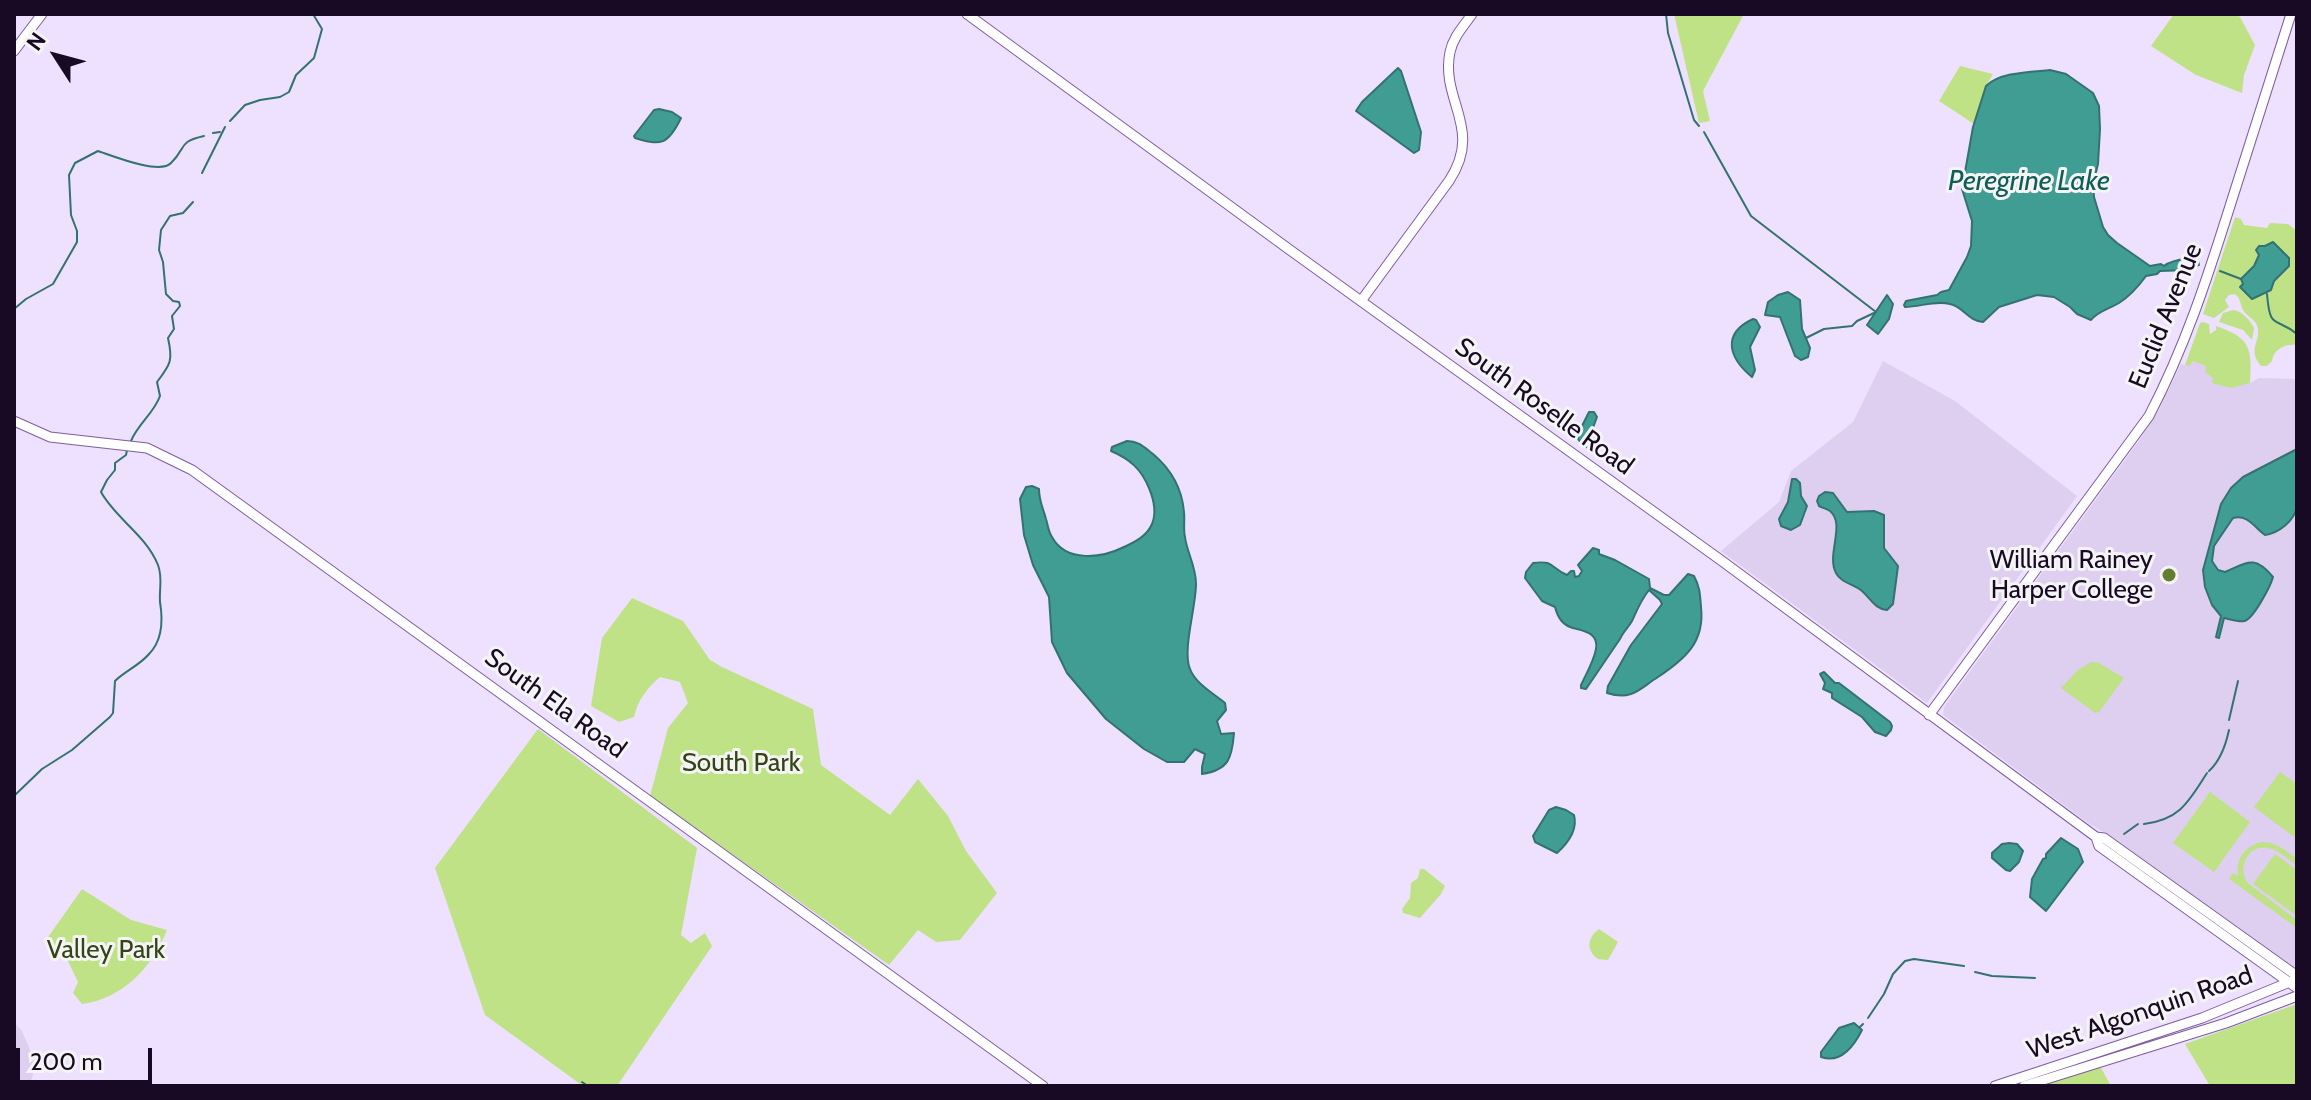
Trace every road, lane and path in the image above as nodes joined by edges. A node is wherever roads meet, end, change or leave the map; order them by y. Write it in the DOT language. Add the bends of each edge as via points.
graph roads {
  1 [pos="42,14"];
  2 [pos="967,14"];
  3 [pos="1472,14"];
  4 [pos="2291,14"];
  5 [pos="14,51"];
  6 [pos="1361,301"];
  7 [pos="14,421"];
  8 [pos="1929,715"];
  9 [pos="2096,837"];
  10 [pos="2234,942"];
  11 [pos="2295,981"];
  12 [pos="2265,993"];
  13 [pos="2297,996"];
  14 [pos="1043,1086"];
  15 [pos="1995,1086"];
  16 [pos="2024,1086"];
  1 -- 5 [label="main road"];
  2 -- 6 [label="main road, South Roselle Road"];
  3 -- 6 [label="main road" via="1452,44 1449,61 1464,136 1460,161"];
  4 -- 8 [label="main road, Euclid Avenue" via="2210,273 2163,390"];
  6 -- 8 [label="main road, South Roselle Road"];
  7 -- 14 [label="main road, South Ela Road" via="50,437 147,448 192,470"];
  8 -- 9 [label="main road, South Roselle Road"];
  9 -- 10 [label="main road, South Roselle Road" via="2099,846"];
  9 -- 11 [label="main road, South Roselle Road"];
  10 -- 11 [label="main road, South Roselle Road"];
  10 -- 12 [label="main road" via="2270,973 2272,983"];
  11 -- 12 [label="main road, West Algonquin Road"];
  12 -- 15 [label="main road, West Algonquin Road"];
  13 -- 16 [label="main road, West Algonquin Road"];
}
